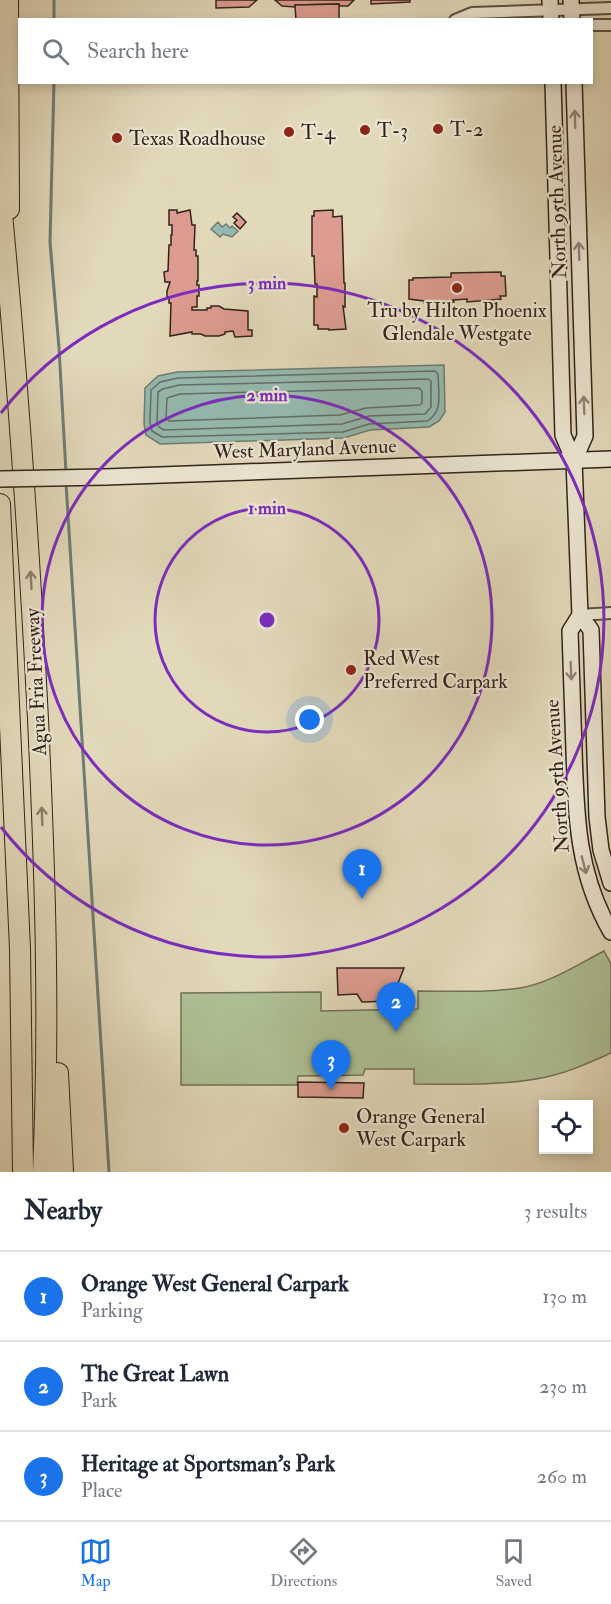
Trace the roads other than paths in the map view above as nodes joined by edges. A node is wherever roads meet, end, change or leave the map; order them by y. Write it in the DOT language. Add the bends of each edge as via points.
graph roads {
  1 [pos="8,0"];
  2 [pos="611,8"];
  3 [pos="550,10"];
  4 [pos="571,10"];
  5 [pos="460,18"];
  6 [pos="593,25"];
  7 [pos="611,25"];
  8 [pos="553,84"];
  9 [pos="574,84"];
  10 [pos="0,193"];
  11 [pos="9,286"];
  12 [pos="611,459"];
  13 [pos="574,461"];
  14 [pos="0,479"];
  15 [pos="0,504"];
  16 [pos="611,613"];
  17 [pos="580,615"];
  18 [pos="0,713"];
  19 [pos="44,875"];
  20 [pos="611,883"];
  21 [pos="611,932"];
  22 [pos="11,1172"];
  23 [pos="23,1172"];
  24 [pos="44,1172"];
  25 [pos="63,1172"];
  1 -- 11 [label="highway"];
  2 -- 4 [label="street"];
  3 -- 4 [label="street"];
  3 -- 5 [label="street" via="472,13"];
  6 -- 7 [label="street"];
  8 -- 13 [label="street, North 95th Avenue" via="563,435"];
  13 -- 9 [label="street, North 95th Avenue, one-way" via="585,436"];
  10 -- 11 [label="highway, Agua Fria Freeway"];
  19 -- 11 [label="highway, Agua Fria Freeway, one-way" via="30,559"];
  12 -- 13 [label="street, West Maryland Avenue"];
  13 -- 14 [label="street, West Maryland Avenue, bridge"];
  13 -- 17 [label="street, North 95th Avenue"];
  15 -- 23 [label="highway" via="20,949"];
  16 -- 17 [label="street"];
  17 -- 20 [label="street, North 95th Avenue" via="591,630 597,817"];
  17 -- 21 [label="street, North 95th Avenue, one-way" via="570,631 576,817 585,870"];
  18 -- 22 [label="highway" via="9,870"];
  19 -- 24 [label="highway, Agua Fria Freeway"];
  19 -- 25 [label="highway" via="53,914"];
}
